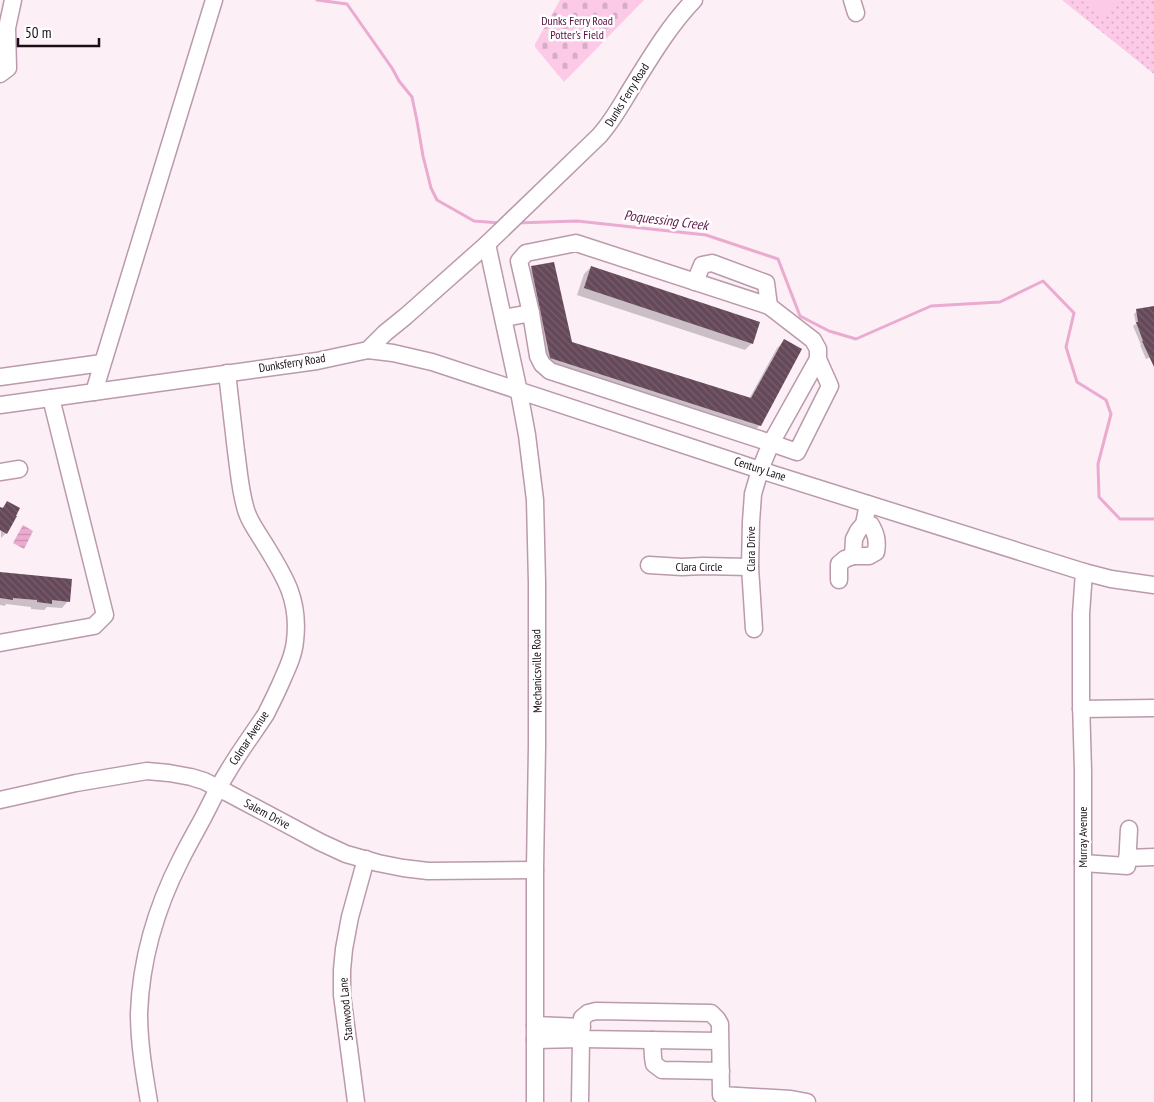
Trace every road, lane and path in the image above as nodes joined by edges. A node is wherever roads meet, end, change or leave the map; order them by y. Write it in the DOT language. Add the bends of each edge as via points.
graph roads {
  1 [pos="13,0"];
  2 [pos="214,0"];
  3 [pos="694,0"];
  4 [pos="0,74"];
  5 [pos="493,239"];
  6 [pos="696,282"];
  7 [pos="769,306"];
  8 [pos="530,313"];
  9 [pos="504,318"];
  10 [pos="368,350"];
  11 [pos="818,359"];
  12 [pos="102,363"];
  13 [pos="227,373"];
  14 [pos="0,377"];
  15 [pos="94,392"];
  16 [pos="519,392"];
  17 [pos="50,398"];
  18 [pos="0,405"];
  19 [pos="771,444"];
  20 [pos="18,470"];
  21 [pos="760,470"];
  22 [pos="0,472"];
  23 [pos="868,504"];
  24 [pos="864,524"];
  25 [pos="853,556"];
  26 [pos="649,565"];
  27 [pos="750,567"];
  28 [pos="1084,572"];
  29 [pos="839,580"];
  30 [pos="1154,585"];
  31 [pos="754,629"];
  32 [pos="0,643"];
  33 [pos="1154,708"];
  34 [pos="1081,709"];
  35 [pos="218,788"];
  36 [pos="0,800"];
  37 [pos="1129,829"];
  38 [pos="1154,857"];
  39 [pos="1127,858"];
  40 [pos="366,859"];
  41 [pos="1083,863"];
  42 [pos="535,870"];
  43 [pos="535,1033"];
  44 [pos="581,1033"];
  45 [pos="652,1040"];
  46 [pos="720,1040"];
  47 [pos="720,1071"];
  48 [pos="718,1099"];
  49 [pos="149,1102"];
  50 [pos="356,1102"];
  51 [pos="535,1102"];
  52 [pos="580,1102"];
  53 [pos="807,1102"];
  54 [pos="1083,1102"];
  1 -- 4 [label="street" via="8,28 8,68"];
  2 -- 12 [label="street"];
  3 -- 5 [label="street, Dunks Ferry Road" via="656,49 610,124"];
  5 -- 9 [label="street, Mechanicsville Road"];
  5 -- 10 [label="street"];
  6 -- 7 [label="street"];
  6 -- 7 [label="street" via="702,265 712,263 766,282"];
  6 -- 8 [label="street" via="576,243 526,253 519,261"];
  7 -- 11 [label="street" via="812,340 818,348"];
  8 -- 9 [label="street"];
  8 -- 19 [label="street" via="538,356 550,370"];
  9 -- 16 [label="street, Mechanicsville Road"];
  10 -- 13 [label="street, Dunksferry Road" via="317,361"];
  10 -- 16 [label="street, Century Lane" via="393,352 432,362"];
  11 -- 19 [label="street, Clara Drive"];
  11 -- 19 [label="street" via="830,386 797,452"];
  12 -- 14 [label="street"];
  12 -- 15 [label="street"];
  13 -- 15 [label="street, Dunksferry Road"];
  13 -- 35 [label="street, Colmar Avenue" via="247,511 289,586 296,618 293,652 279,688"];
  15 -- 17 [label="street, Dunksferry Road"];
  16 -- 21 [label="street, Century Lane"];
  16 -- 42 [label="street, Mechanicsville Road" via="535,500"];
  17 -- 18 [label="street, Dunksferry Road"];
  17 -- 32 [label="street" via="105,615 94,626"];
  19 -- 21 [label="street, Clara Drive"];
  20 -- 22 [label="street"];
  21 -- 23 [label="street, Century Lane"];
  21 -- 27 [label="street, Clara Drive" via="750,522"];
  23 -- 24 [label="street"];
  23 -- 28 [label="street, Century Lane"];
  24 -- 25 [label="street" via="854,539"];
  24 -- 25 [label="street" via="871,525 876,535 876,552 869,556"];
  25 -- 29 [label="street" via="840,564"];
  26 -- 27 [label="street, Clara Circle"];
  27 -- 31 [label="street, Clara Drive"];
  28 -- 30 [label="street, Century Lane"];
  28 -- 34 [label="street, Murray Avenue"];
  33 -- 34 [label="street"];
  34 -- 41 [label="street, Murray Avenue"];
  35 -- 36 [label="street, Salem Drive" via="191,776 147,771"];
  35 -- 40 [label="street, Salem Drive" via="320,842"];
  35 -- 49 [label="street, Colmar Avenue" via="165,893 146,956 139,1012"];
  37 -- 39 [label="street"];
  38 -- 39 [label="street"];
  39 -- 41 [label="street" via="1127,866"];
  40 -- 42 [label="street, Salem Drive" via="428,871"];
  40 -- 50 [label="street, Stanwood Lane" via="350,917 342,970 342,995"];
  41 -- 54 [label="street, Murray Avenue"];
  42 -- 43 [label="street, Mechanicsville Road"];
  43 -- 44 [label="street"];
  43 -- 51 [label="street, Mechanicsville Road"];
  44 -- 45 [label="street"];
  44 -- 46 [label="street" via="582,1018 596,1011 710,1013 720,1024"];
  44 -- 52 [label="street"];
  45 -- 46 [label="street"];
  45 -- 47 [label="street" via="654,1064 662,1070"];
  46 -- 47 [label="street"];
  47 -- 48 [label="street"];
  48 -- 53 [label="street"];
}
